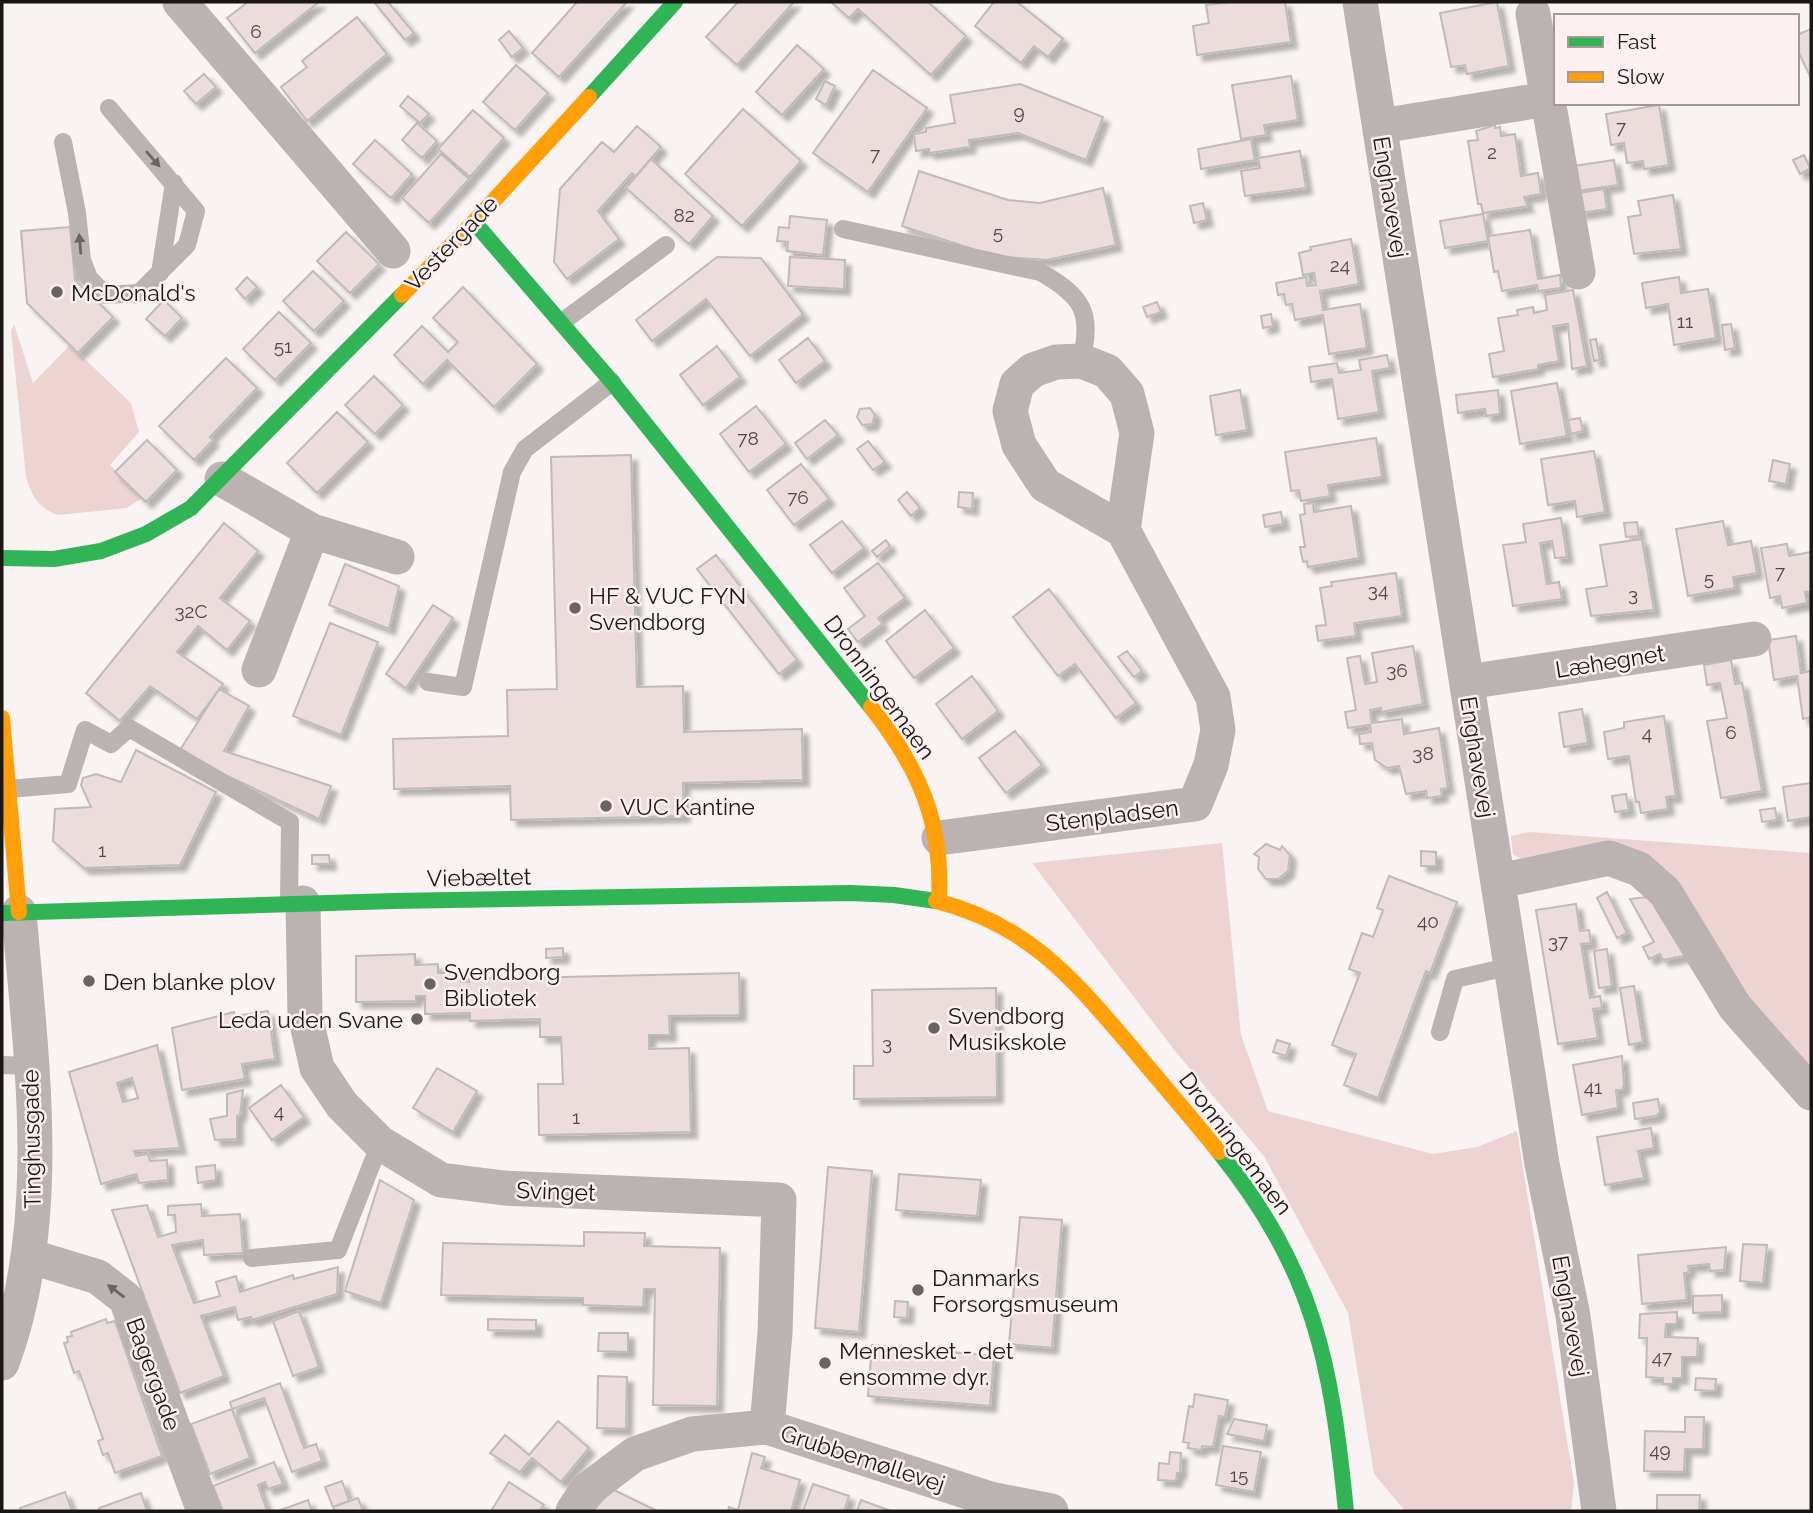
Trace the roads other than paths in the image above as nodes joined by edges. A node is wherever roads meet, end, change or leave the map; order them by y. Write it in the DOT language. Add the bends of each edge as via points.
graph roads {
  1 [pos="180,2"];
  2 [pos="675,2"];
  3 [pos="1360,2"];
  4 [pos="1533,14"];
  5 [pos="1548,99"];
  6 [pos="109,108"];
  7 [pos="1381,126"];
  8 [pos="63,142"];
  9 [pos="174,183"];
  10 [pos="474,222"];
  11 [pos="843,229"];
  12 [pos="666,244"];
  13 [pos="393,251"];
  14 [pos="1578,272"];
  15 [pos="160,273"];
  16 [pos="562,322"];
  17 [pos="1081,361"];
  18 [pos="612,382"];
  19 [pos="222,479"];
  20 [pos="1123,530"];
  21 [pos="312,531"];
  22 [pos="397,557"];
  23 [pos="2,558"];
  24 [pos="1754,639"];
  25 [pos="258,670"];
  26 [pos="429,682"];
  27 [pos="1466,682"];
  28 [pos="2,718"];
  29 [pos="8,789"];
  30 [pos="939,838"];
  31 [pos="1499,881"];
  32 [pos="939,900"];
  33 [pos="296,904"];
  34 [pos="10,912"];
  35 [pos="1512,966"];
  36 [pos="1440,1032"];
  37 [pos="16,1066"];
  38 [pos="1811,1094"];
  39 [pos="380,1143"];
  40 [pos="29,1256"];
  41 [pos="252,1258"];
  42 [pos="2,1363"];
  43 [pos="767,1427"];
  44 [pos="988,1505"];
  45 [pos="204,1511"];
  46 [pos="573,1511"];
  47 [pos="1051,1511"];
  48 [pos="1346,1511"];
  49 [pos="1599,1511"];
  1 -- 13 [label="street"];
  2 -- 10 [label="street, Vestergade"];
  3 -- 7 [label="street, Enghavevej"];
  4 -- 5 [label="street"];
  5 -- 7 [label="street"];
  5 -- 14 [label="street"];
  6 -- 9 [label="lane, one-way"];
  7 -- 27 [label="street, Enghavevej"];
  15 -- 8 [label="lane, one-way" via="139,293 111,296 89,278"];
  9 -- 15 [label="lane"];
  9 -- 15 [label="lane" via="196,211 187,244"];
  10 -- 16 [label="street, Dronningemaen"];
  10 -- 19 [label="street, Vestergade"];
  11 -- 17 [label="lane" via="1040,272 1063,285 1079,302 1089,331"];
  12 -- 16 [label="lane"];
  16 -- 18 [label="street, Dronningemaen"];
  17 -- 20 [label="street" via="1107,371 1127,394 1137,433"];
  17 -- 20 [label="street" via="1056,362 1033,370 1017,384 1010,411 1018,445 1045,485"];
  18 -- 26 [label="lane" via="525,449 512,472 463,688"];
  18 -- 30 [label="street, Dronningemaen" via="889,730 927,795"];
  19 -- 21 [label="street"];
  19 -- 23 [label="street, Vestergade" via="173,520 115,548 73,558"];
  20 -- 30 [label="street, Stenpladsen" via="1213,697 1217,730 1211,765 1195,804"];
  21 -- 22 [label="street"];
  21 -- 25 [label="street"];
  24 -- 27 [label="street, Læhegnet"];
  27 -- 31 [label="street, Enghavevej"];
  28 -- 29 [label="street"];
  29 -- 33 [label="lane" via="68,784 85,730 111,744 128,728 290,822"];
  29 -- 34 [label="street"];
  30 -- 32 [label="street, Dronningemaen"];
  31 -- 35 [label="street, Enghavevej"];
  31 -- 38 [label="street" via="1609,858 1639,869 1665,892 1735,1007"];
  32 -- 33 [label="street, Viebæltet" via="851,893"];
  32 -- 48 [label="street, Dronningemaen" via="1012,930 1071,977 1261,1206 1304,1290 1317,1336 1329,1387"];
  33 -- 34 [label="street, Viebæltet"];
  33 -- 39 [label="street, Svinget" via="304,1015 317,1068 341,1105"];
  34 -- 37 [label="street, Tinghusgade"];
  35 -- 36 [label="lane" via="1455,979"];
  35 -- 49 [label="street, Enghavevej" via="1542,1164 1573,1316"];
  37 -- 40 [label="street, Tinghusgade" via="33,1162"];
  39 -- 41 [label="lane" via="338,1250"];
  39 -- 43 [label="street, Svinget" via="441,1181 779,1200"];
  40 -- 42 [label="street, Tinghusgade"];
  45 -- 40 [label="street, Bagergade, one-way" via="126,1299 98,1277"];
  43 -- 44 [label="street, Grubbemøllevej"];
  43 -- 46 [label="street, Grubbemøllevej" via="692,1434 635,1454 587,1490"];
  44 -- 47 [label="street, Grubbemøllevej"];
}
